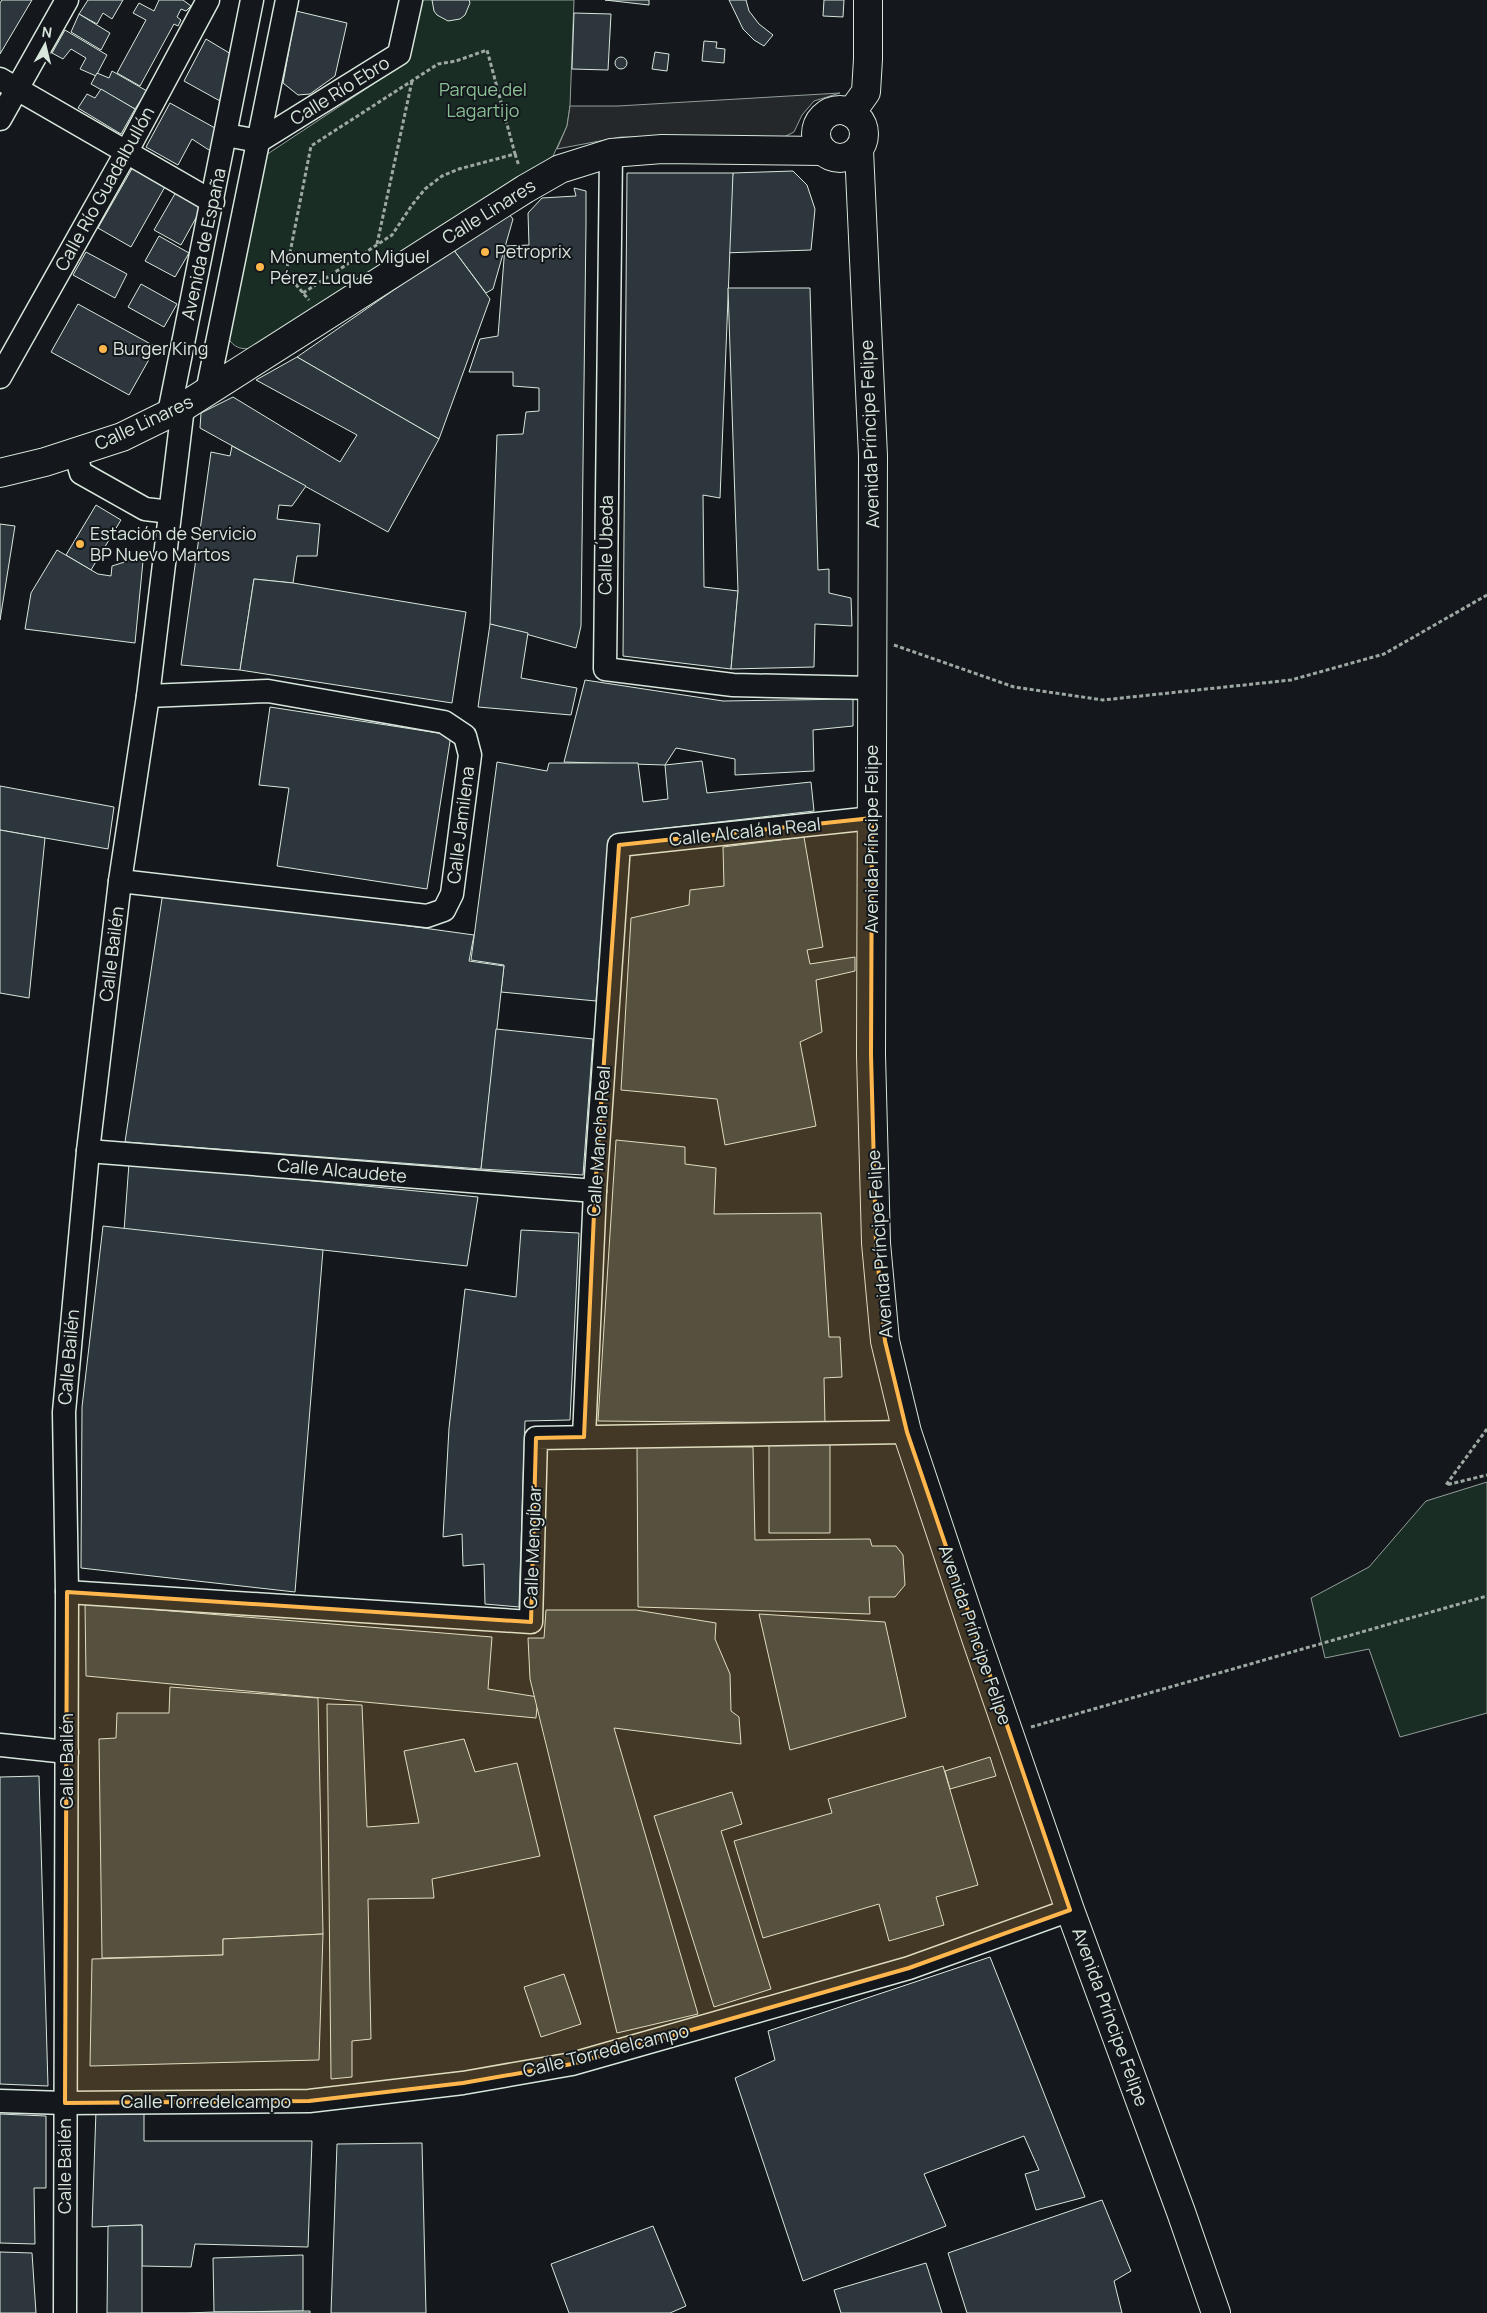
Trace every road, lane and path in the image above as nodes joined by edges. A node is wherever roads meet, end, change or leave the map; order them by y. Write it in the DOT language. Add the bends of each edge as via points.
graph roads {
  1 [pos="67,0"];
  2 [pos="208,0"];
  3 [pos="252,0"];
  4 [pos="287,0"];
  5 [pos="411,0"];
  6 [pos="868,0"];
  7 [pos="412,80"];
  8 [pos="8,84"];
  9 [pos="851,113"];
  10 [pos="0,119"];
  11 [pos="226,135"];
  12 [pos="259,141"];
  13 [pos="859,150"];
  14 [pos="823,151"];
  15 [pos="127,152"];
  16 [pos="611,153"];
  17 [pos="212,202"];
  18 [pos="377,244"];
  19 [pos="303,293"];
  20 [pos="323,318"];
  21 [pos="0,377"];
  22 [pos="207,392"];
  23 [pos="176,410"];
  24 [pos="75,452"];
  25 [pos="0,474"];
  26 [pos="170,512"];
  27 [pos="1487,595"];
  28 [pos="872,637"];
  29 [pos="872,688"];
  30 [pos="148,696"];
  31 [pos="872,818"];
  32 [pos="619,845"];
  33 [pos="120,880"];
  34 [pos="88,1151"];
  35 [pos="595,1191"];
  36 [pos="1487,1429"];
  37 [pos="906,1432"];
  38 [pos="584,1437"];
  39 [pos="1487,1475"];
  40 [pos="67,1592"];
  41 [pos="1487,1596"];
  42 [pos="1009,1734"];
  43 [pos="0,1745"];
  44 [pos="67,1752"];
  45 [pos="1070,1910"];
  46 [pos="0,2102"];
  47 [pos="65,2103"];
  48 [pos="65,2313"];
  49 [pos="1216,2313"];
  1 -- 8 [label="street"];
  2 -- 15 [label="street, Calle Río Guadalbullón"];
  3 -- 11 [label="street, Avenida de España"];
  4 -- 12 [label="street, Avenida de España"];
  5 -- 12 [label="street, Calle Río Ebro" via="399,54"];
  6 -- 9 [label="main road" via="866,92"];
  7 -- 18 [label="path"];
  7 -- 18 [label="path" via="438,64 487,50 515,154 442,176 412,205 392,235"];
  7 -- 19 [label="path" via="311,146 286,273"];
  8 -- 10 [label="street"];
  8 -- 15 [label="street"];
  9 -- 13 [label="main road" via="864,129"];
  9 -- 14 [label="main road" via="834,111 821,120 816,136"];
  11 -- 12 [label="street"];
  11 -- 17 [label="street, Avenida de España"];
  12 -- 22 [label="street, Avenida de España"];
  13 -- 14 [label="main road" via="846,158 830,156"];
  13 -- 28 [label="main road, Avenida Príncipe Felipe" via="873,456"];
  14 -- 16 [label="main road, Calle Linares" via="662,149"];
  15 -- 17 [label="street"];
  15 -- 21 [label="street, Calle Río Guadalbullón"];
  16 -- 20 [label="main road, Calle Linares" via="551,174"];
  16 -- 29 [label="street, Calle Úbeda" via="605,669 733,685"];
  17 -- 23 [label="street, Avenida de España"];
  18 -- 19 [label="path"];
  19 -- 20 [label="path"];
  20 -- 22 [label="main road, Calle Linares"];
  22 -- 23 [label="main road, Calle Linares"];
  23 -- 24 [label="main road, Calle Linares" via="122,437"];
  23 -- 26 [label="street, Calle Bailén"];
  24 -- 25 [label="main road, Calle Linares"];
  24 -- 26 [label="street" via="81,473 145,509"];
  26 -- 30 [label="street, Calle Bailén"];
  27 -- 28 [label="path" via="1384,654 1291,680 1103,700 1014,687"];
  28 -- 29 [label="main road, Avenida Príncipe Felipe"];
  29 -- 31 [label="main road, Avenida Príncipe Felipe"];
  30 -- 33 [label="street, Calle Bailén"];
  30 -- 33 [label="street, Calle Jamilena" via="268,691 444,722 465,736 470,755 452,894 444,910 427,916"];
  31 -- 32 [label="street, Calle Alcalá la Real"];
  31 -- 37 [label="main road, Avenida Príncipe Felipe" via="871,1055 876,1243 884,1341"];
  32 -- 35 [label="street, Calle Mancha Real"];
  33 -- 34 [label="street, Calle Bailén"];
  34 -- 35 [label="street, Calle Alcaudete"];
  34 -- 40 [label="street, Calle Bailén" via="64,1412"];
  35 -- 38 [label="street, Calle Mancha Real"];
  36 -- 39 [label="path" via="1446,1485"];
  37 -- 38 [label="street, Calle Mengíbar"];
  37 -- 42 [label="main road, Avenida Príncipe Felipe"];
  38 -- 40 [label="street, Calle Mengíbar" via="536,1438 531,1622"];
  40 -- 44 [label="street, Calle Bailén"];
  41 -- 42 [label="path"];
  42 -- 45 [label="main road, Avenida Príncipe Felipe"];
  43 -- 44 [label="street"];
  44 -- 47 [label="street, Calle Bailén"];
  45 -- 47 [label="street, Calle Torredelcampo" via="909,1968 572,2064 463,2083 309,2101"];
  45 -- 49 [label="main road, Avenida Príncipe Felipe"];
  46 -- 47 [label="street, Calle Torredelcampo"];
  47 -- 48 [label="street, Calle Bailén"];
}
